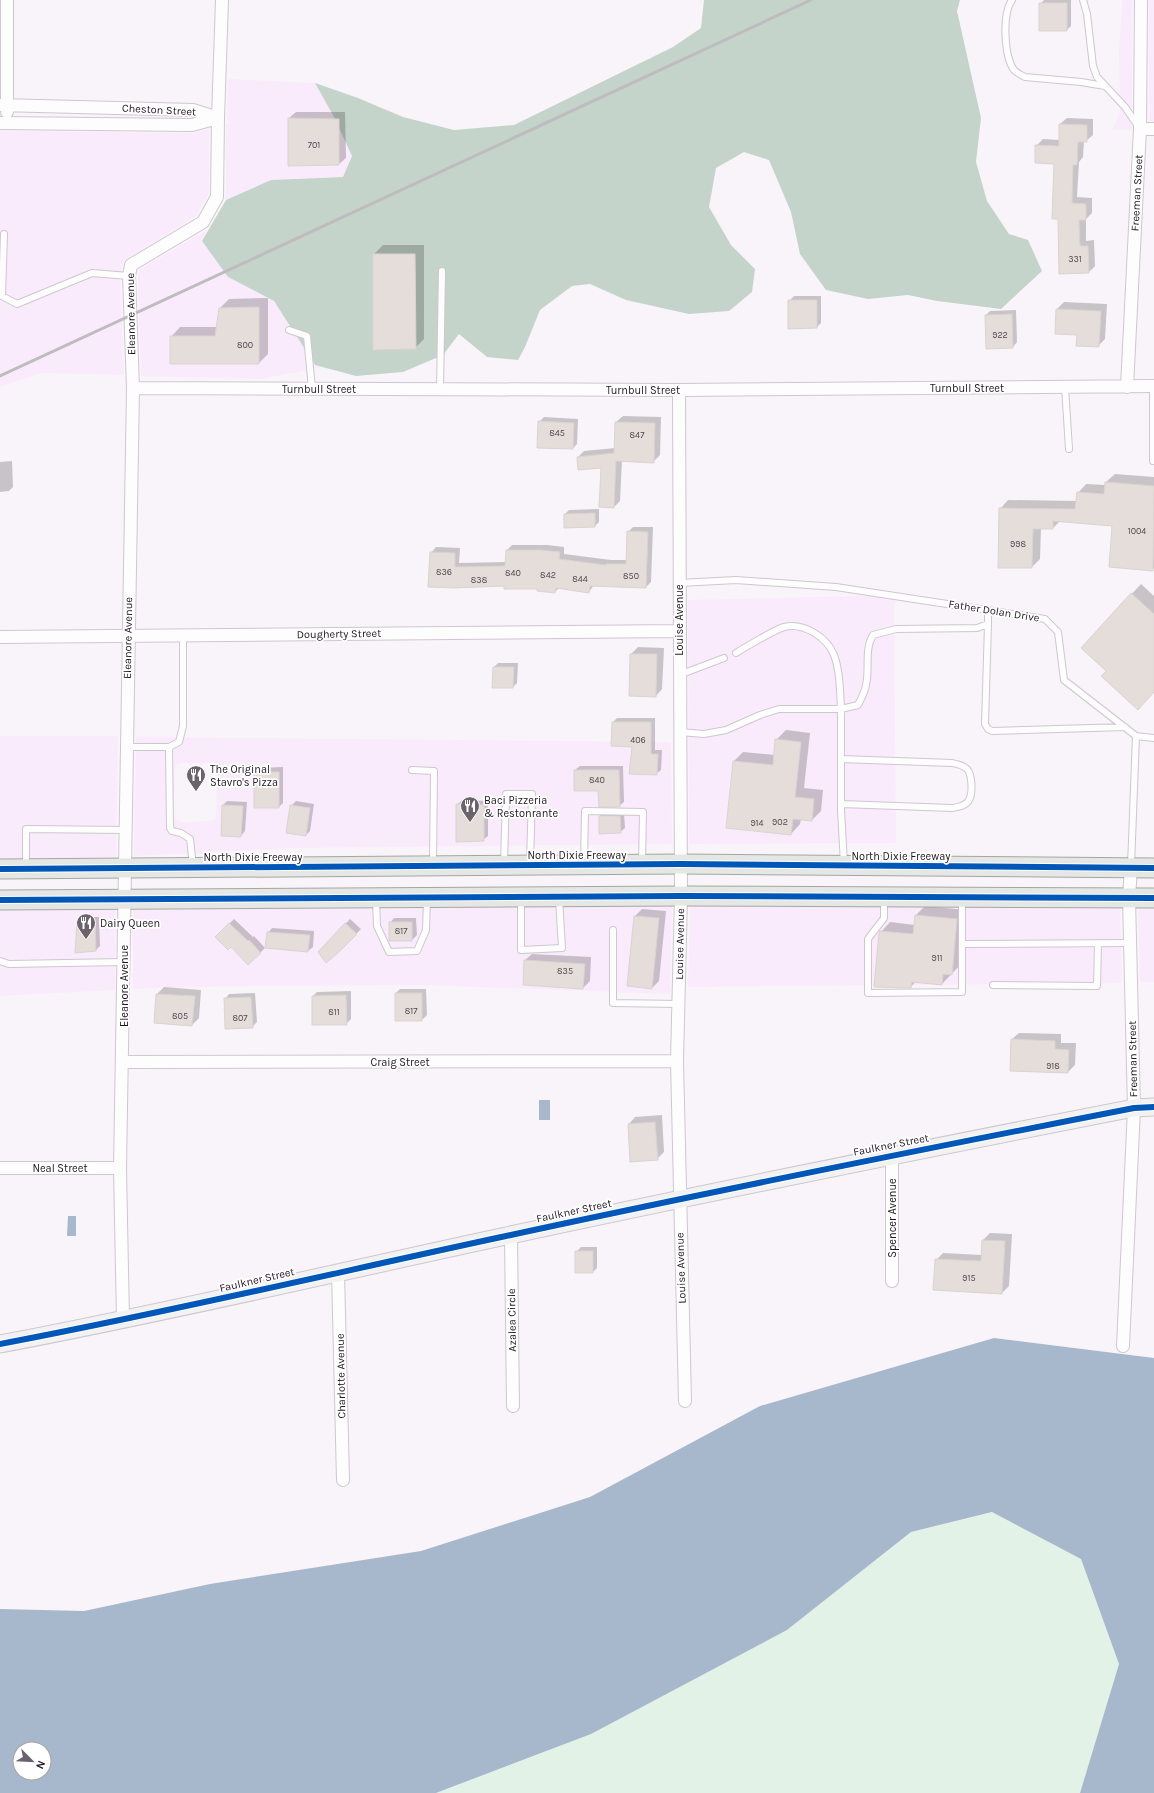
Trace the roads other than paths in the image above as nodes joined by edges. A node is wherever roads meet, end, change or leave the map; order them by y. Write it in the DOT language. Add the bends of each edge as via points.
graph roads {
  1 [pos="7,0"];
  2 [pos="222,0"];
  3 [pos="1012,0"];
  4 [pos="1083,0"];
  5 [pos="1141,0"];
  6 [pos="1105,86"];
  7 [pos="3,105"];
  8 [pos="218,118"];
  9 [pos="3,123"];
  10 [pos="1140,129"];
  11 [pos="1154,129"];
  12 [pos="4,234"];
  13 [pos="442,271"];
  14 [pos="129,276"];
  15 [pos="289,330"];
  16 [pos="1153,386"];
  17 [pos="1065,387"];
  18 [pos="1127,387"];
  19 [pos="133,388"];
  20 [pos="312,389"];
  21 [pos="440,389"];
  22 [pos="679,390"];
  23 [pos="1069,449"];
  24 [pos="1153,461"];
  25 [pos="679,583"];
  26 [pos="988,610"];
  27 [pos="988,624"];
  28 [pos="679,631"];
  29 [pos="183,635"];
  30 [pos="128,636"];
  31 [pos="0,637"];
  32 [pos="736,653"];
  33 [pos="724,658"];
  34 [pos="679,675"];
  35 [pos="841,709"];
  36 [pos="1125,727"];
  37 [pos="680,732"];
  38 [pos="1136,736"];
  39 [pos="1154,738"];
  40 [pos="127,747"];
  41 [pos="169,747"];
  42 [pos="841,758"];
  43 [pos="412,770"];
  44 [pos="841,804"];
  45 [pos="126,830"];
  46 [pos="642,864"];
  47 [pos="681,864"];
  48 [pos="504,865"];
  49 [pos="530,865"];
  50 [pos="584,865"];
  51 [pos="844,865"];
  52 [pos="433,866"];
  53 [pos="1130,867"];
  54 [pos="125,868"];
  55 [pos="193,868"];
  56 [pos="1154,868"];
  57 [pos="0,869"];
  58 [pos="26,869"];
  59 [pos="681,896"];
  60 [pos="427,897"];
  61 [pos="521,897"];
  62 [pos="559,897"];
  63 [pos="884,897"];
  64 [pos="962,897"];
  65 [pos="376,898"];
  66 [pos="1129,898"];
  67 [pos="1154,898"];
  68 [pos="124,899"];
  69 [pos="0,900"];
  70 [pos="613,930"];
  71 [pos="1098,943"];
  72 [pos="1130,943"];
  73 [pos="962,944"];
  74 [pos="0,962"];
  75 [pos="124,962"];
  76 [pos="994,985"];
  77 [pos="679,1004"];
  78 [pos="678,1061"];
  79 [pos="123,1062"];
  80 [pos="1154,1107"];
  81 [pos="1134,1108"];
  82 [pos="892,1155"];
  83 [pos="0,1168"];
  84 [pos="120,1168"];
  85 [pos="679,1199"];
  86 [pos="511,1235"];
  87 [pos="338,1272"];
  88 [pos="892,1281"];
  89 [pos="123,1321"];
  90 [pos="0,1344"];
  91 [pos="1123,1346"];
  92 [pos="685,1401"];
  93 [pos="513,1406"];
  94 [pos="344,1480"];
  1 -- 7 [label="street"];
  2 -- 8 [label="street, Eleanore Avenue"];
  3 -- 6 [label="lane" via="1005,32 1010,60 1018,74 1025,77"];
  4 -- 6 [label="lane" via="1093,66 1097,77"];
  5 -- 10 [label="street, Freeman Street"];
  6 -- 10 [label="lane" via="1125,107"];
  7 -- 8 [label="street, Cheston Street" via="193,110"];
  7 -- 9 [label="street"];
  8 -- 9 [label="street, Cheston Street" via="192,125"];
  8 -- 14 [label="street, Eleanore Avenue" via="218,197 203,222 131,265"];
  10 -- 11 [label="street"];
  10 -- 18 [label="street, Freeman Street"];
  12 -- 14 [label="lane" via="2,296 17,304 92,273"];
  13 -- 21 [label="lane"];
  14 -- 19 [label="street, Eleanore Avenue"];
  15 -- 20 [label="lane" via="307,336"];
  16 -- 18 [label="street, Turnbull Street"];
  16 -- 24 [label="lane"];
  17 -- 18 [label="street, Turnbull Street"];
  17 -- 22 [label="street, Turnbull Street"];
  17 -- 23 [label="lane"];
  19 -- 20 [label="street, Turnbull Street"];
  19 -- 30 [label="street, Eleanore Avenue"];
  20 -- 21 [label="street, Turnbull Street"];
  21 -- 22 [label="street, Turnbull Street"];
  22 -- 25 [label="street, Louise Avenue"];
  25 -- 26 [label="lane, Father Dolan Drive" via="736,580 836,587"];
  25 -- 28 [label="street, Louise Avenue"];
  26 -- 27 [label="lane"];
  26 -- 36 [label="lane, Father Dolan Drive" via="1045,619 1058,632 1064,680"];
  27 -- 35 [label="lane" via="977,628 896,629 873,635 868,643 866,685 862,698 858,705"];
  27 -- 36 [label="lane" via="985,724 988,728 992,731"];
  28 -- 29 [label="street, Dougherty Street"];
  28 -- 34 [label="street, Louise Avenue"];
  29 -- 30 [label="street, Dougherty Street"];
  29 -- 41 [label="lane" via="183,726 178,742"];
  30 -- 31 [label="street, Dougherty Street"];
  30 -- 40 [label="street, Eleanore Avenue"];
  32 -- 35 [label="lane" via="785,627 805,628 818,634 834,654 840,684"];
  33 -- 34 [label="lane"];
  34 -- 37 [label="street, Louise Avenue"];
  35 -- 37 [label="lane" via="779,709 726,730 704,734"];
  35 -- 42 [label="lane"];
  36 -- 38 [label="lane, Father Dolan Drive"];
  37 -- 47 [label="street, Louise Avenue"];
  38 -- 39 [label="lane"];
  38 -- 53 [label="lane"];
  40 -- 41 [label="lane"];
  40 -- 45 [label="street, Eleanore Avenue"];
  41 -- 55 [label="lane" via="170,828 190,839"];
  42 -- 44 [label="lane"];
  42 -- 44 [label="lane" via="961,765 970,775 971,794 969,801 952,808"];
  43 -- 52 [label="lane" via="434,771"];
  44 -- 51 [label="lane"];
  45 -- 54 [label="street, Eleanore Avenue"];
  45 -- 58 [label="lane" via="26,829"];
  46 -- 47 [label="main road, North Dixie Freeway"];
  46 -- 50 [label="main road, North Dixie Freeway"];
  46 -- 50 [label="lane" via="643,812 585,811"];
  47 -- 51 [label="main road, North Dixie Freeway"];
  47 -- 59 [label="street, Louise Avenue"];
  48 -- 49 [label="main road, North Dixie Freeway"];
  48 -- 49 [label="lane" via="506,794 532,794"];
  48 -- 52 [label="main road, North Dixie Freeway"];
  49 -- 50 [label="main road, North Dixie Freeway"];
  51 -- 53 [label="main road, North Dixie Freeway"];
  52 -- 55 [label="main road, North Dixie Freeway"];
  53 -- 56 [label="main road, North Dixie Freeway"];
  53 -- 66 [label="street, Freeman Street"];
  54 -- 55 [label="main road, North Dixie Freeway"];
  54 -- 58 [label="main road, North Dixie Freeway"];
  54 -- 68 [label="street, Eleanore Avenue"];
  57 -- 58 [label="main road, North Dixie Freeway"];
  59 -- 62 [label="main road"];
  59 -- 63 [label="main road"];
  59 -- 77 [label="street, Louise Avenue"];
  60 -- 61 [label="main road"];
  60 -- 65 [label="main road"];
  60 -- 65 [label="lane" via="426,930 417,951 389,952 377,926"];
  61 -- 62 [label="main road"];
  61 -- 62 [label="lane" via="521,950 562,948"];
  63 -- 64 [label="main road"];
  63 -- 73 [label="lane" via="884,918 868,939 868,993 962,992"];
  64 -- 66 [label="main road"];
  64 -- 73 [label="lane"];
  65 -- 68 [label="main road"];
  66 -- 67 [label="main road"];
  66 -- 72 [label="street, Freeman Street"];
  68 -- 69 [label="main road"];
  68 -- 75 [label="street, Eleanore Avenue"];
  70 -- 77 [label="lane" via="613,1003"];
  71 -- 72 [label="lane"];
  71 -- 73 [label="lane"];
  71 -- 76 [label="lane" via="1097,986"];
  72 -- 81 [label="street, Freeman Street"];
  74 -- 75 [label="lane"];
  75 -- 79 [label="street, Eleanore Avenue"];
  77 -- 78 [label="street, Louise Avenue"];
  78 -- 79 [label="street, Craig Street"];
  78 -- 85 [label="street, Louise Avenue"];
  79 -- 84 [label="street, Eleanore Avenue"];
  80 -- 81 [label="street, Faulkner Street"];
  81 -- 82 [label="street, Faulkner Street"];
  81 -- 91 [label="street, Freeman Street"];
  82 -- 85 [label="street, Faulkner Street"];
  82 -- 88 [label="street, Spencer Avenue"];
  83 -- 84 [label="street, Neal Street"];
  84 -- 89 [label="street, Eleanore Avenue"];
  85 -- 86 [label="street, Faulkner Street"];
  85 -- 92 [label="street, Louise Avenue"];
  86 -- 87 [label="street, Faulkner Street"];
  86 -- 93 [label="street, Azalea Circle"];
  87 -- 89 [label="street, Faulkner Street"];
  87 -- 94 [label="street, Charlotte Avenue"];
  89 -- 90 [label="street, Faulkner Street"];
}
